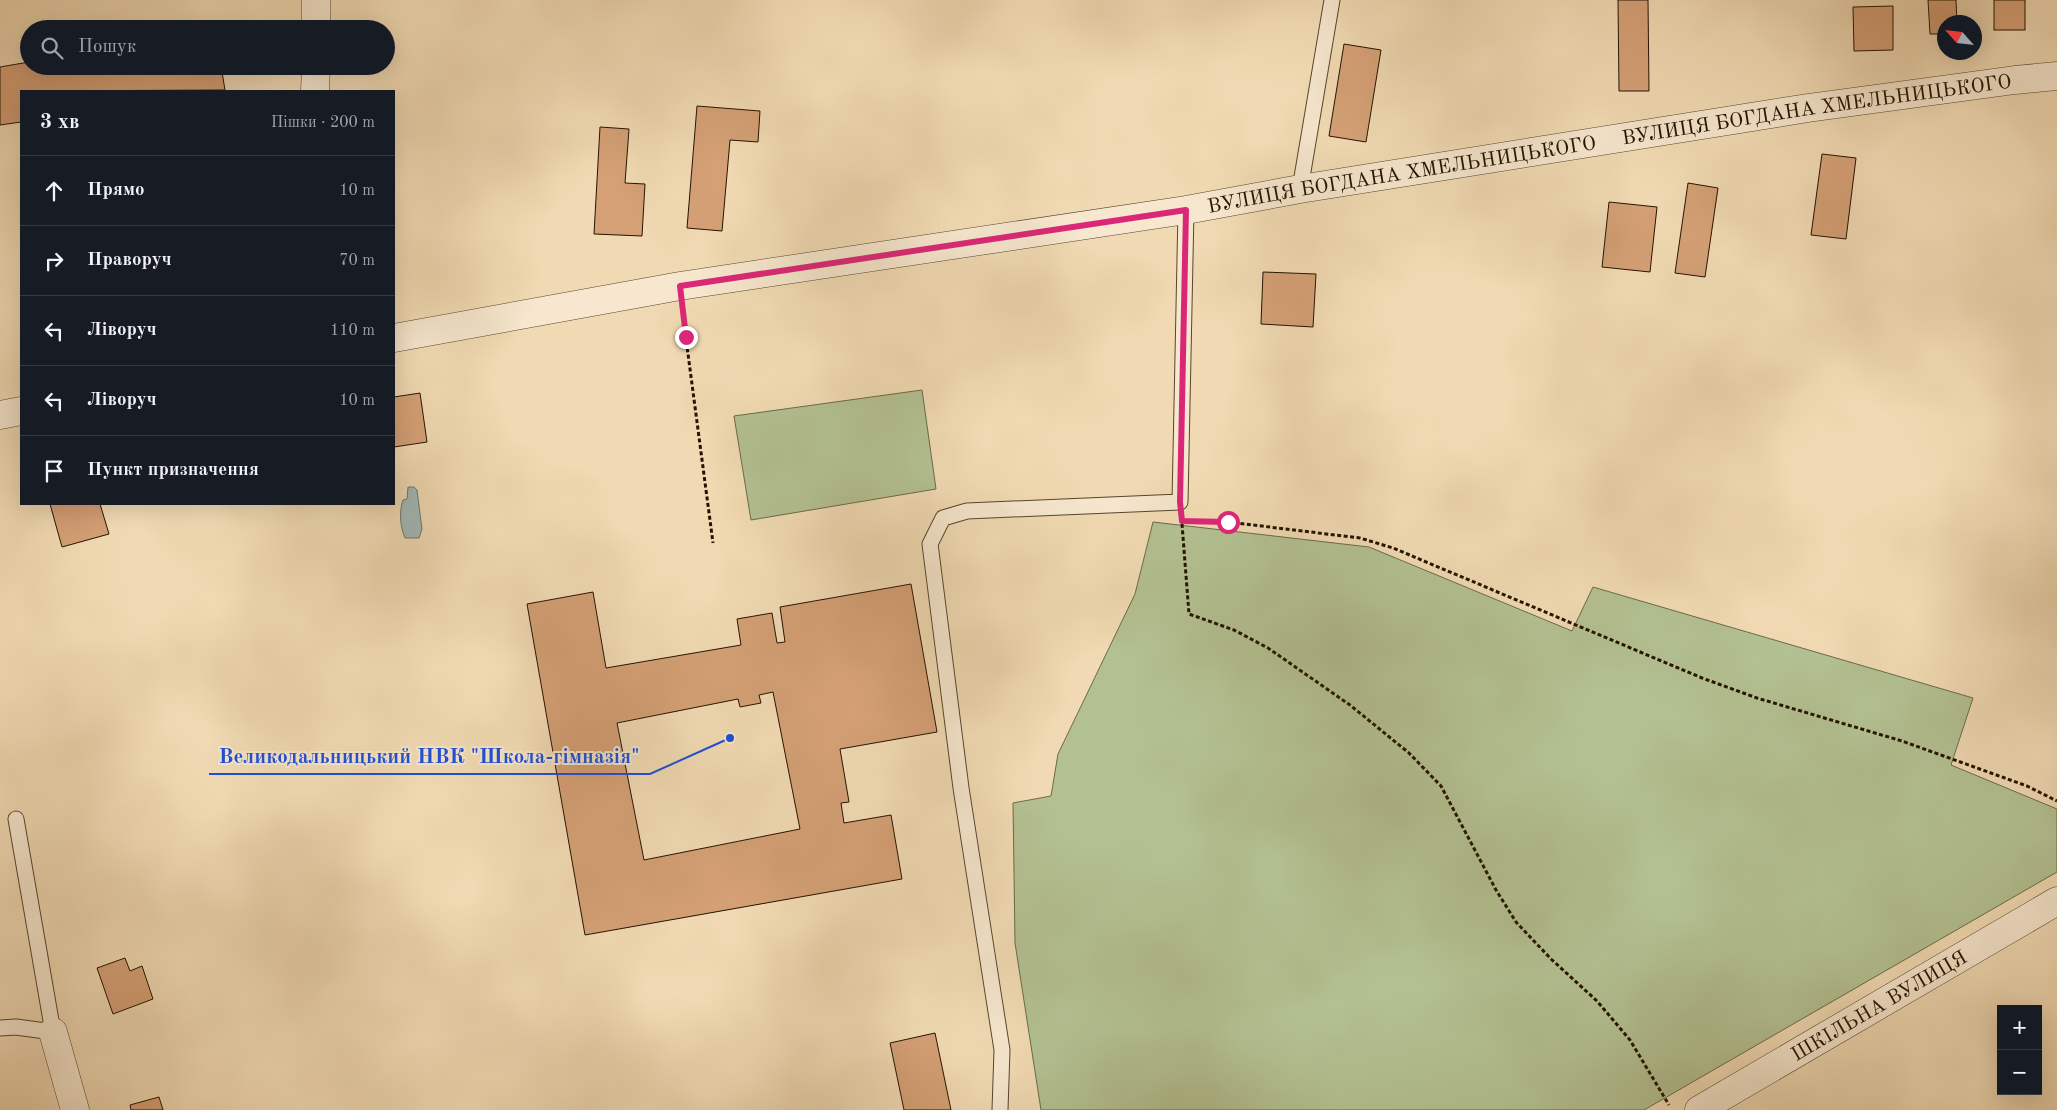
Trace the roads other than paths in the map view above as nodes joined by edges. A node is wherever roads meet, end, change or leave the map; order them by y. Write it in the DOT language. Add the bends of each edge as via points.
graph roads {
  1 [pos="316,0"];
  2 [pos="1332,0"];
  3 [pos="316,20"];
  4 [pos="316,75"];
  5 [pos="2057,76"];
  6 [pos="315,90"];
  7 [pos="1300,189"];
  8 [pos="1186,210"];
  9 [pos="395,338"];
  10 [pos="20,411"];
  11 [pos="0,415"];
  12 [pos="16,819"];
  13 [pos="2057,901"];
  14 [pos="0,1028"];
  15 [pos="53,1032"];
  16 [pos="75,1110"];
  17 [pos="1000,1110"];
  18 [pos="1699,1110"];
  1 -- 3 [label="street"];
  2 -- 7 [label="lane"];
  4 -- 6 [label="street"];
  5 -- 7 [label="street, ВУЛИЦЯ БОГДАНА ХМЕЛЬНИЦЬКОГО" via="1808,108"];
  7 -- 8 [label="street, ВУЛИЦЯ БОГДАНА ХМЕЛЬНИЦЬКОГО"];
  8 -- 9 [label="street, ВУЛИЦЯ БОГДАНА ХМЕЛЬНИЦЬКОГО" via="680,286"];
  8 -- 17 [label="lane" via="1180,502 967,511 944,518 930,544 962,788 1002,1050"];
  10 -- 11 [label="street"];
  12 -- 15 [label="lane"];
  13 -- 18 [label="street, ШКІЛЬНА ВУЛИЦЯ"];
  14 -- 15 [label="lane"];
  15 -- 16 [label="street"];
}
